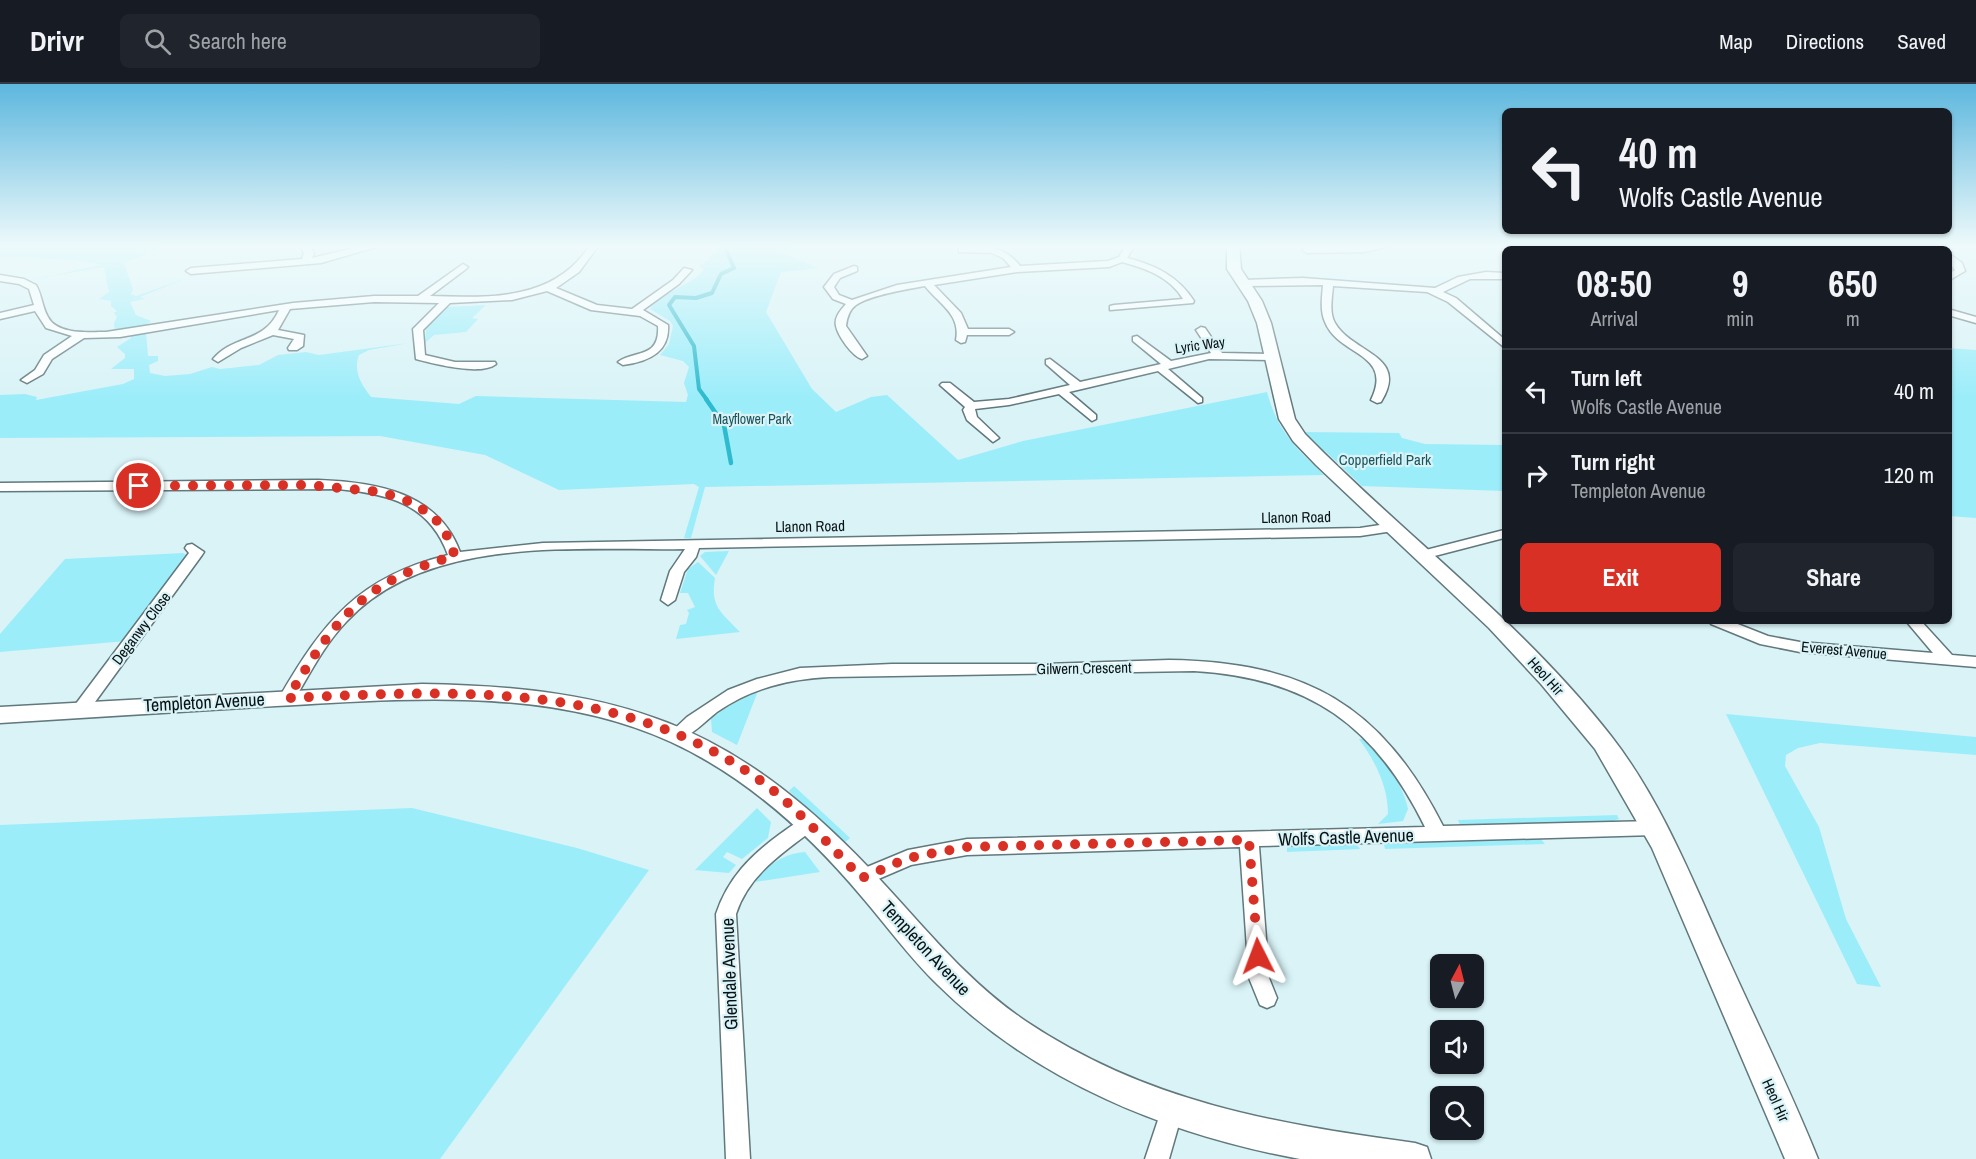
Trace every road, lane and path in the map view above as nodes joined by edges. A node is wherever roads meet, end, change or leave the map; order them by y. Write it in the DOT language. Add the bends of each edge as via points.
graph roads {
  1 [pos="36,295"];
  2 [pos="425,295"];
  3 [pos="520,295"];
  4 [pos="564,295"];
  5 [pos="654,295"];
  6 [pos="835,295"];
  7 [pos="872,295"];
  8 [pos="937,295"];
  9 [pos="1185,295"];
  10 [pos="1250,295"];
  11 [pos="1329,295"];
  12 [pos="1443,295"];
  13 [pos="419,300"];
  14 [pos="446,302"];
  15 [pos="852,303"];
  16 [pos="40,307"];
  17 [pos="286,307"];
  18 [pos="1114,308"];
  19 [pos="635,311"];
  20 [pos="1952,313"];
  21 [pos="0,316"];
  22 [pos="1976,320"];
  23 [pos="1201,330"];
  24 [pos="273,332"];
  25 [pos="1009,332"];
  26 [pos="83,334"];
  27 [pos="1137,339"];
  28 [pos="1502,342"];
  29 [pos="292,348"];
  30 [pos="1218,355"];
  31 [pos="862,356"];
  32 [pos="1272,357"];
  33 [pos="218,359"];
  34 [pos="623,362"];
  35 [pos="1050,362"];
  36 [pos="491,364"];
  37 [pos="1164,365"];
  38 [pos="27,380"];
  39 [pos="946,385"];
  40 [pos="1078,387"];
  41 [pos="1062,391"];
  42 [pos="1198,400"];
  43 [pos="1377,400"];
  44 [pos="971,406"];
  45 [pos="1092,417"];
  46 [pos="993,438"];
  47 [pos="0,487"];
  48 [pos="1393,527"];
  49 [pos="1502,535"];
  50 [pos="694,544"];
  51 [pos="192,548"];
  52 [pos="1423,555"];
  53 [pos="455,556"];
  54 [pos="668,600"];
  55 [pos="1723,624"];
  56 [pos="1916,624"];
  57 [pos="1947,659"];
  58 [pos="1976,662"];
  59 [pos="288,698"];
  60 [pos="81,709"];
  61 [pos="0,715"];
  62 [pos="677,734"];
  63 [pos="808,824"];
  64 [pos="1655,828"];
  65 [pos="1438,834"];
  66 [pos="1249,840"];
  67 [pos="862,878"];
  68 [pos="1267,998"];
  69 [pos="1172,1110"];
  70 [pos="738,1159"];
  71 [pos="1157,1159"];
  72 [pos="1415,1159"];
  73 [pos="1802,1159"];
  1 -- 16 [label="street"];
  2 -- 13 [label="street"];
  3 -- 14 [label="street" via="501,300"];
  4 -- 19 [label="street" via="586,305"];
  5 -- 19 [label="street"];
  6 -- 15 [label="street"];
  7 -- 15 [label="street"];
  8 -- 25 [label="street" via="962,320 963,336"];
  9 -- 18 [label="street" via="1189,301"];
  10 -- 32 [label="street, Heol Hir" via="1261,315"];
  11 -- 43 [label="street" via="1331,325 1381,370 1384,386"];
  12 -- 28 [label="street"];
  13 -- 14 [label="street"];
  13 -- 17 [label="street" via="375,299"];
  14 -- 36 [label="street" via="418,329 420,357 455,365"];
  15 -- 31 [label="street" via="842,316 841,326"];
  16 -- 21 [label="street"];
  16 -- 26 [label="street" via="46,324"];
  17 -- 24 [label="street"];
  17 -- 26 [label="street" via="137,330"];
  19 -- 34 [label="street" via="659,321 663,335 658,348 648,355"];
  20 -- 22 [label="street"];
  23 -- 30 [label="street"];
  24 -- 29 [label="street" via="300,337 299,344"];
  24 -- 33 [label="street" via="232,347"];
  26 -- 38 [label="street" via="53,353 39,372"];
  27 -- 37 [label="street, Lyric Way"];
  30 -- 32 [label="street, Lyric Way"];
  30 -- 37 [label="street, Lyric Way"];
  32 -- 48 [label="street, Heol Hir" via="1290,425"];
  35 -- 40 [label="street"];
  37 -- 40 [label="street, Lyric Way"];
  37 -- 42 [label="street"];
  39 -- 44 [label="street"];
  40 -- 41 [label="street, Lyric Way"];
  41 -- 44 [label="street, Lyric Way"];
  41 -- 45 [label="street"];
  44 -- 46 [label="street" via="971,418"];
  47 -- 53 [label="street" via="367,488 396,496 432,515 445,531"];
  48 -- 50 [label="street, Llanon Road" via="1349,532"];
  48 -- 52 [label="street, Heol Hir"];
  49 -- 52 [label="street"];
  50 -- 53 [label="street, Llanon Road" via="532,547"];
  50 -- 54 [label="street" via="677,571"];
  51 -- 60 [label="street, Deganwy Close" via="197,552"];
  52 -- 64 [label="street, Heol Hir" via="1503,630 1569,701 1603,743"];
  53 -- 59 [label="street, Llanon Road" via="396,577 364,597 329,634"];
  55 -- 57 [label="street, Everest Avenue" via="1782,644"];
  56 -- 57 [label="street"];
  57 -- 58 [label="street, Everest Avenue"];
  59 -- 60 [label="street, Templeton Avenue"];
  59 -- 62 [label="street, Templeton Avenue" via="507,694 587,707"];
  60 -- 61 [label="street, Templeton Avenue"];
  62 -- 63 [label="street, Templeton Avenue" via="760,780"];
  62 -- 65 [label="street, Gilwern Crescent" via="730,694 762,681 800,673 1176,667 1240,670 1315,695 1364,726 1402,768"];
  63 -- 67 [label="street, Templeton Avenue"];
  63 -- 70 [label="street, Glendale Avenue" via="748,871 733,891 726,914"];
  64 -- 65 [label="street, Wolfs Castle Avenue"];
  64 -- 73 [label="street, Heol Hir"];
  65 -- 66 [label="street, Wolfs Castle Avenue"];
  66 -- 67 [label="street, Wolfs Castle Avenue" via="967,847 908,858"];
  66 -- 68 [label="street" via="1259,978"];
  67 -- 69 [label="street, Templeton Avenue" via="944,972 1002,1023 1047,1052"];
  69 -- 71 [label="street"];
  69 -- 72 [label="street, Templeton Avenue" via="1259,1135"];
}
